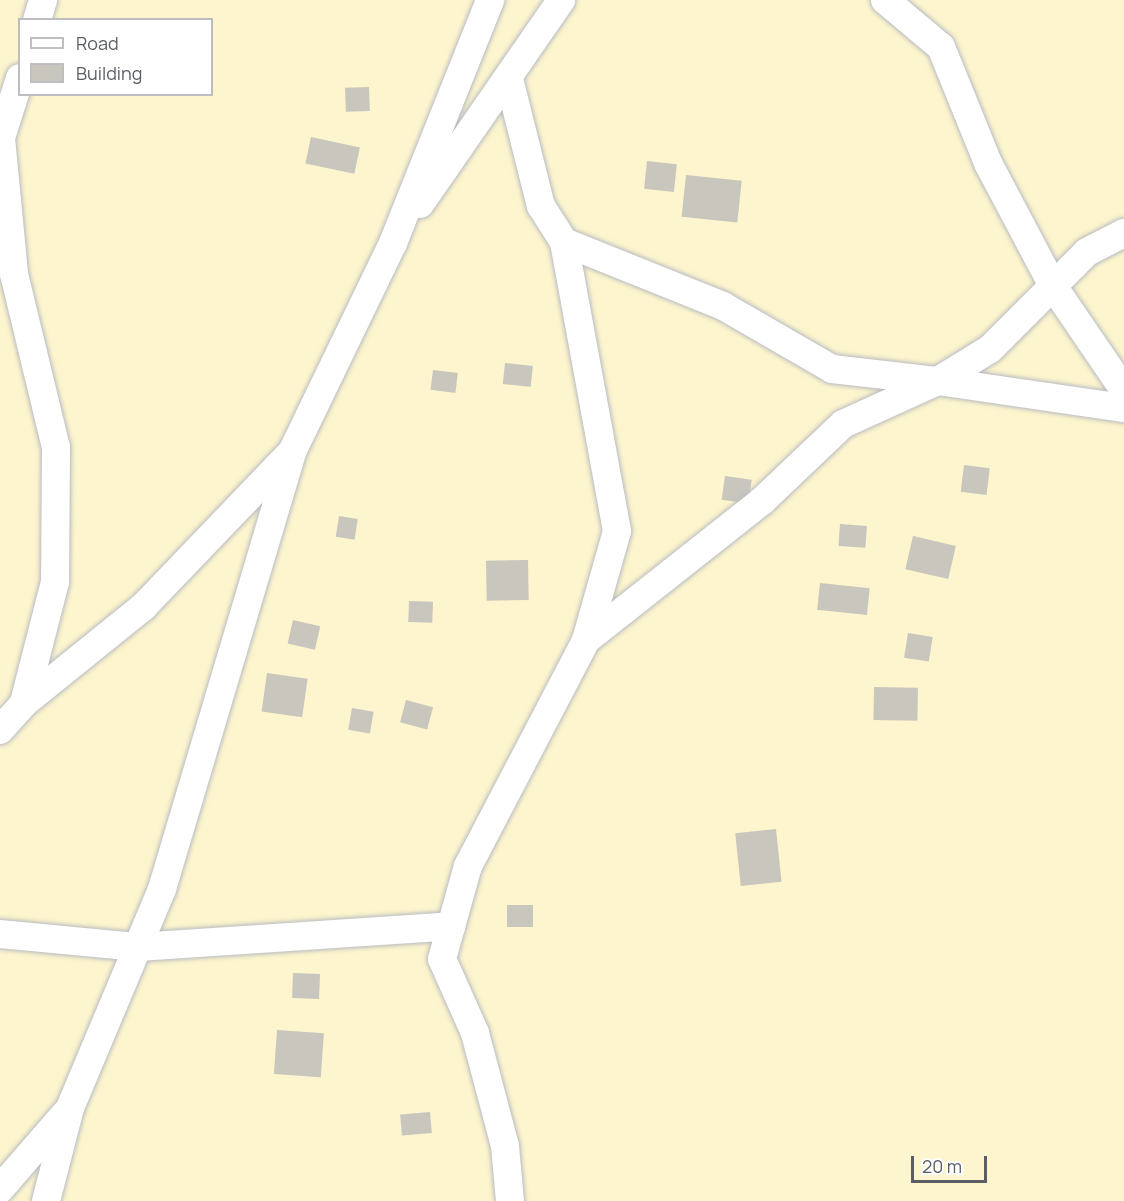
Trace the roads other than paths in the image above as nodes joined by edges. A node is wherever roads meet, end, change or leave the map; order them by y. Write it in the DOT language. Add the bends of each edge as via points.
graph roads {
  1 [pos="43,0"];
  2 [pos="490,0"];
  3 [pos="561,0"];
  4 [pos="885,0"];
  5 [pos="38,18"];
  6 [pos="509,79"];
  7 [pos="18,84"];
  8 [pos="1,139"];
  9 [pos="1124,233"];
  10 [pos="564,242"];
  11 [pos="393,243"];
  12 [pos="1053,286"];
  13 [pos="938,381"];
  14 [pos="1124,390"];
  15 [pos="1124,408"];
  16 [pos="292,452"];
  17 [pos="586,640"];
  18 [pos="24,703"];
  19 [pos="0,730"];
  20 [pos="452,926"];
  21 [pos="0,934"];
  22 [pos="138,947"];
  23 [pos="70,1108"];
  24 [pos="0,1189"];
  25 [pos="46,1201"];
  26 [pos="510,1201"];
  1 -- 5 [label="street"];
  2 -- 11 [label="street"];
  3 -- 6 [label="street"];
  4 -- 12 [label="street" via="940,47 989,165"];
  6 -- 10 [label="street" via="541,206"];
  6 -- 11 [label="street"];
  7 -- 8 [label="street"];
  8 -- 18 [label="street" via="14,274 56,447 56,582"];
  9 -- 12 [label="street" via="1087,252"];
  10 -- 13 [label="street" via="723,306 832,369"];
  10 -- 17 [label="street" via="617,531"];
  11 -- 16 [label="street"];
  12 -- 13 [label="street" via="990,349"];
  12 -- 14 [label="street"];
  13 -- 15 [label="street"];
  13 -- 17 [label="street" via="843,424 762,501"];
  16 -- 18 [label="street" via="144,606"];
  16 -- 22 [label="street" via="162,889"];
  17 -- 20 [label="street" via="468,866"];
  18 -- 19 [label="street"];
  20 -- 22 [label="street"];
  20 -- 26 [label="street" via="442,959 475,1033 505,1146"];
  21 -- 22 [label="street"];
  22 -- 23 [label="street"];
  23 -- 24 [label="street"];
  23 -- 25 [label="street"];
}
